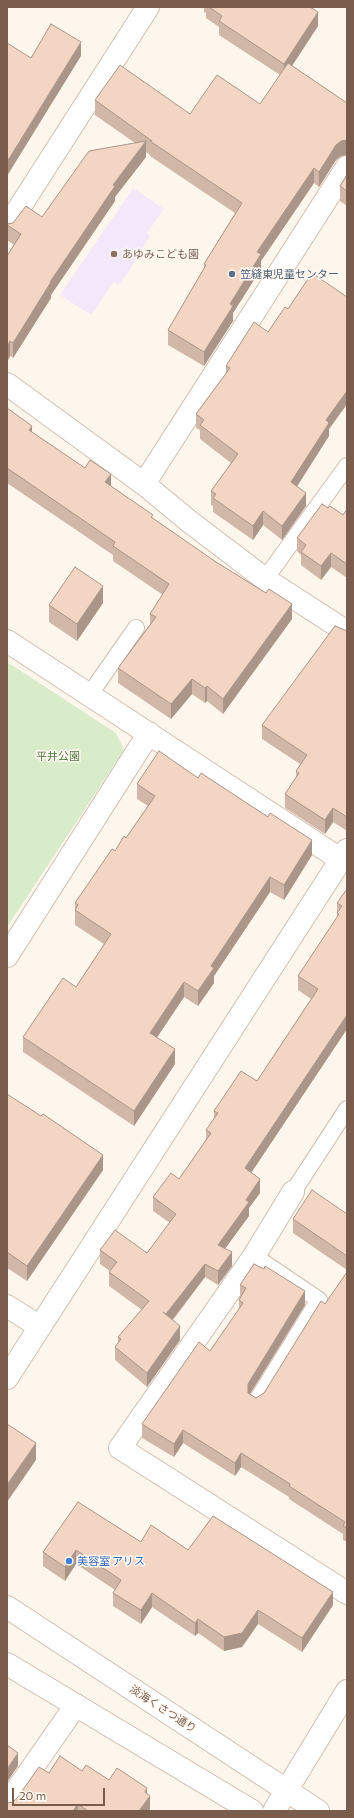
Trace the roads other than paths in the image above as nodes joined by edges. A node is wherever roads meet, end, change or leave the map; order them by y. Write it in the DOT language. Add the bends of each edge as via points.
graph roads {
  1 [pos="148,7"];
  2 [pos="347,167"];
  3 [pos="7,227"];
  4 [pos="7,384"];
  5 [pos="347,466"];
  6 [pos="144,484"];
  7 [pos="265,579"];
  8 [pos="136,628"];
  9 [pos="347,632"];
  10 [pos="7,641"];
  11 [pos="90,694"];
  12 [pos="149,733"];
  13 [pos="345,856"];
  14 [pos="7,956"];
  15 [pos="347,1109"];
  16 [pos="293,1192"];
  17 [pos="254,1256"];
  18 [pos="7,1306"];
  19 [pos="40,1327"];
  20 [pos="7,1378"];
  21 [pos="256,1402"];
  22 [pos="347,1592"];
  23 [pos="7,1607"];
  24 [pos="7,1664"];
  25 [pos="347,1691"];
  26 [pos="76,1705"];
  27 [pos="288,1790"];
  28 [pos="7,1804"];
  29 [pos="252,1811"];
  30 [pos="274,1811"];
  31 [pos="318,1811"];
  1 -- 3 [label="street"];
  2 -- 6 [label="street"];
  4 -- 6 [label="street"];
  5 -- 7 [label="lane"];
  6 -- 7 [label="street"];
  7 -- 9 [label="street"];
  8 -- 11 [label="lane"];
  10 -- 11 [label="street"];
  11 -- 12 [label="street"];
  12 -- 13 [label="street"];
  12 -- 14 [label="street"];
  13 -- 19 [label="street"];
  15 -- 16 [label="lane"];
  16 -- 17 [label="street"];
  17 -- 21 [label="lane" via="319,1300"];
  17 -- 22 [label="street" via="120,1448"];
  18 -- 19 [label="street"];
  19 -- 20 [label="street"];
  23 -- 27 [label="street, 淡海くさつ通り"];
  24 -- 26 [label="street"];
  25 -- 27 [label="street"];
  26 -- 28 [label="street"];
  26 -- 29 [label="street"];
  27 -- 30 [label="street"];
  27 -- 31 [label="street, 淡海くさつ通り"];
}
